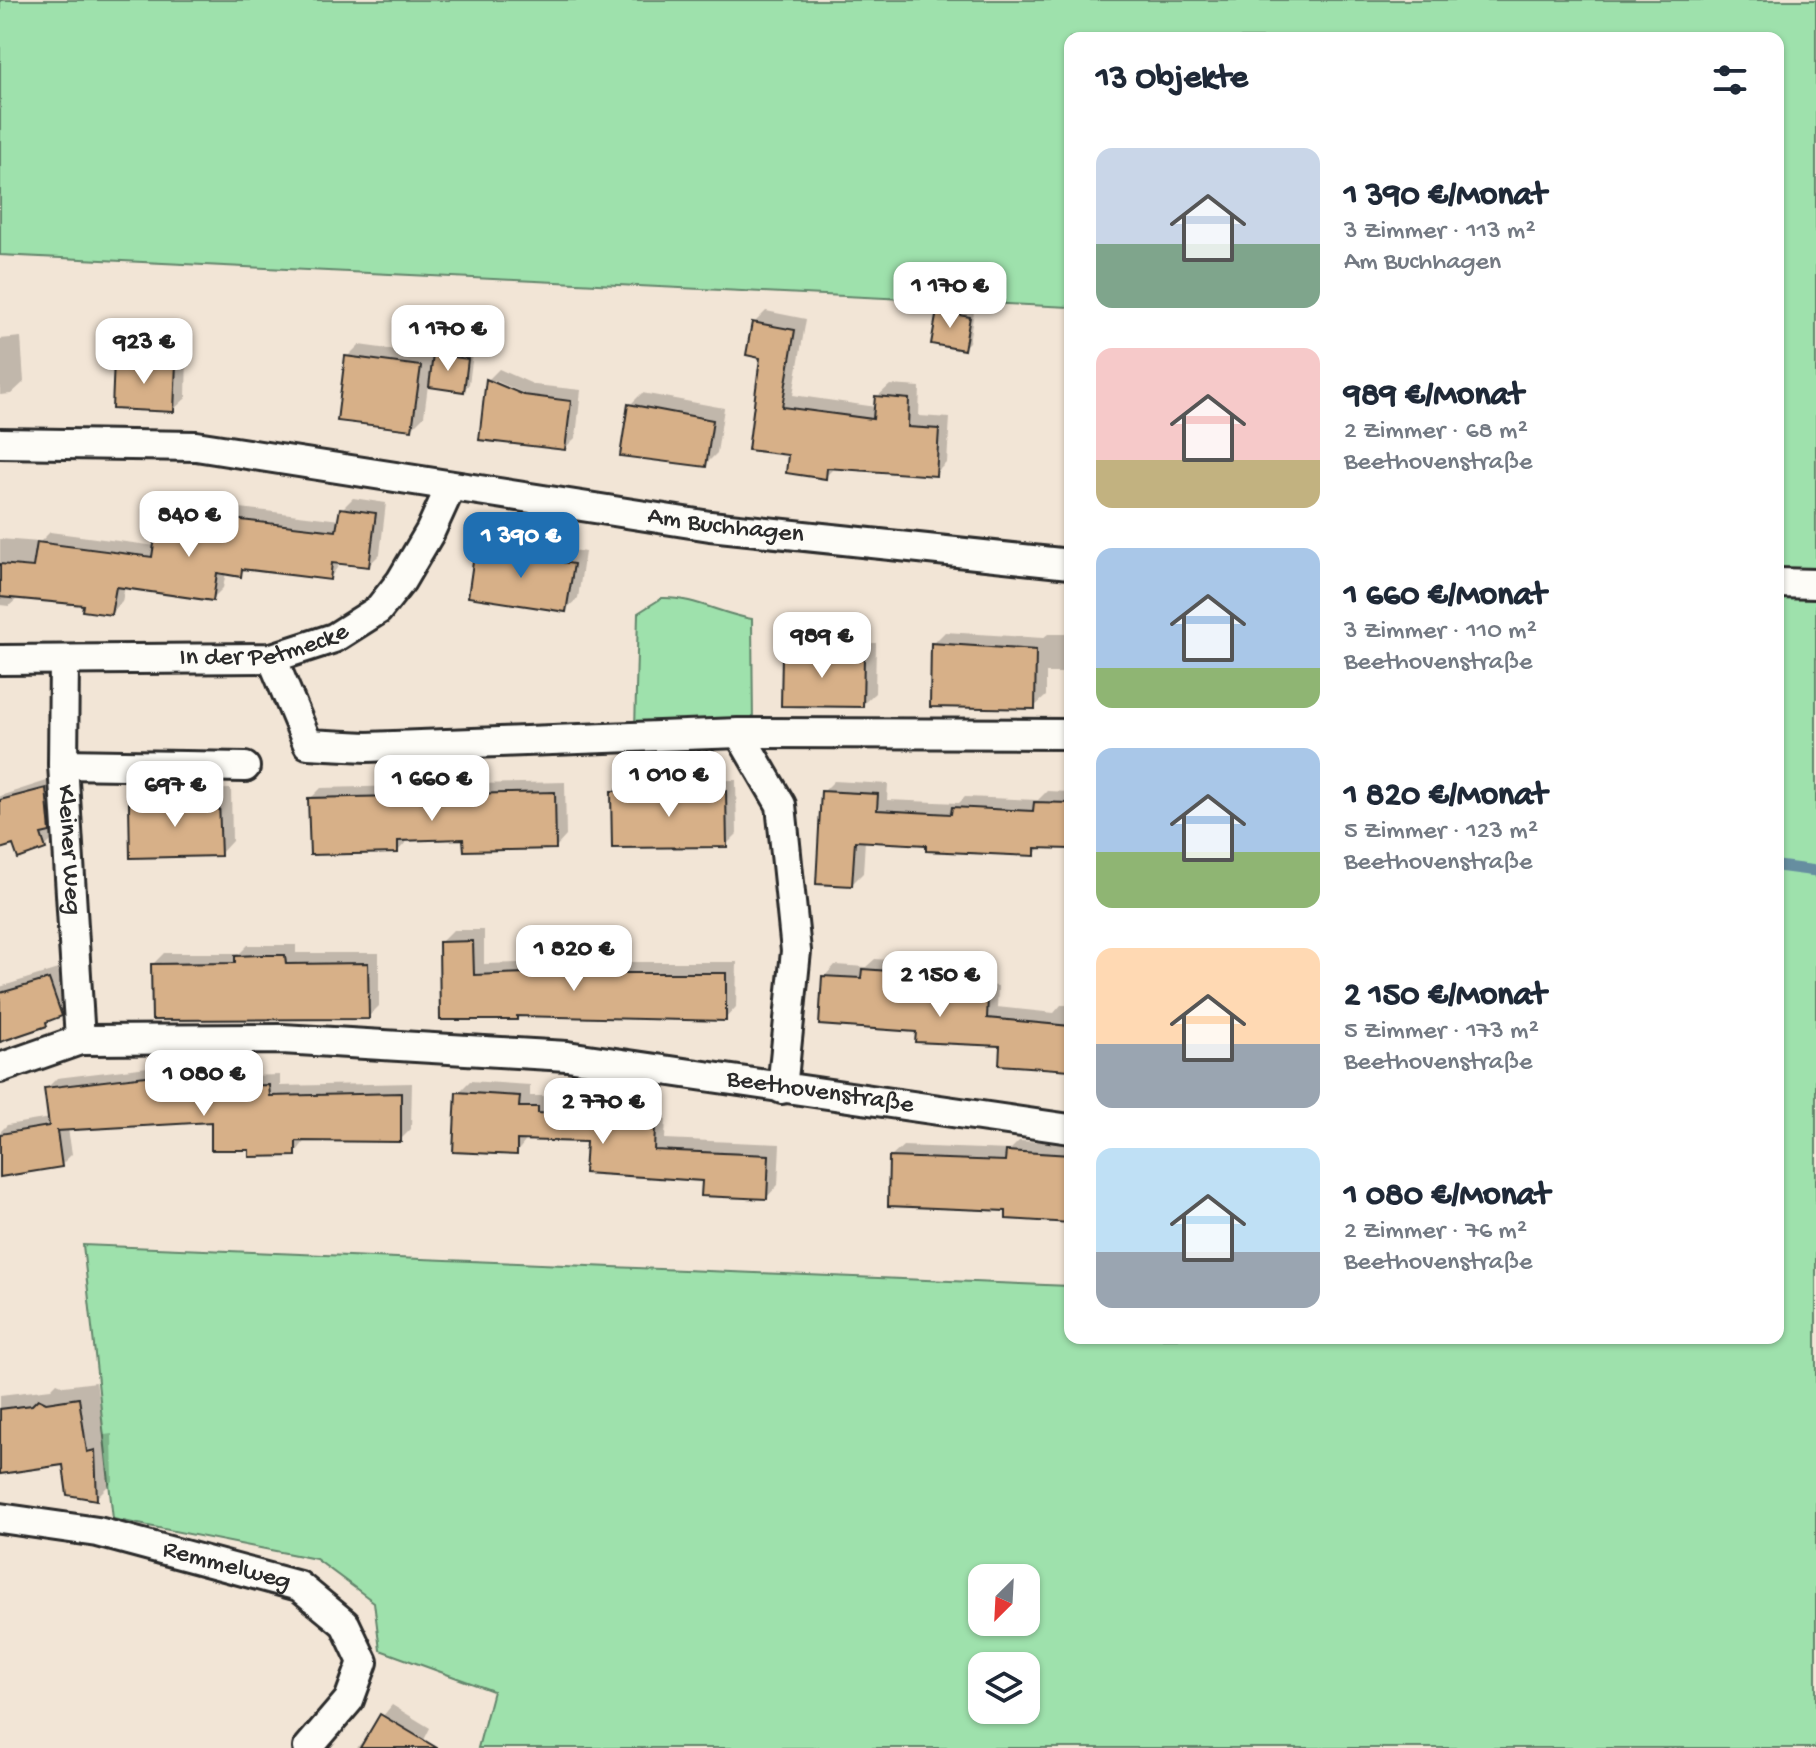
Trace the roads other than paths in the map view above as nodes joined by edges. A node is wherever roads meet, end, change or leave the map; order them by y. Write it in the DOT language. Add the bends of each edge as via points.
graph roads {
  1 [pos="0,443"];
  2 [pos="450,488"];
  3 [pos="1064,563"];
  4 [pos="1784,583"];
  5 [pos="1816,584"];
  6 [pos="272,658"];
  7 [pos="0,660"];
  8 [pos="64,660"];
  9 [pos="739,733"];
  10 [pos="1064,734"];
  11 [pos="63,764"];
  12 [pos="245,767"];
  13 [pos="80,1040"];
  14 [pos="0,1068"];
  15 [pos="782,1089"];
  16 [pos="1064,1128"];
  17 [pos="0,1518"];
  18 [pos="308,1748"];
  1 -- 2 [label="street, Am Buchhagen" via="196,446"];
  2 -- 3 [label="street, Am Buchhagen" via="710,526"];
  2 -- 6 [label="street, In der Petmecke" via="430,532 378,610 334,638"];
  4 -- 5 [label="street"];
  6 -- 8 [label="street, In der Petmecke"];
  6 -- 9 [label="street" via="308,744 367,747"];
  7 -- 8 [label="street, In der Petmecke"];
  8 -- 11 [label="street, Kleiner Weg"];
  9 -- 10 [label="street"];
  9 -- 15 [label="street" via="781,805 796,951"];
  11 -- 12 [label="street"];
  11 -- 13 [label="street, Kleiner Weg"];
  13 -- 14 [label="street, Beethovenstraße"];
  13 -- 15 [label="street, Beethovenstraße" via="282,1039 567,1056"];
  15 -- 16 [label="street, Beethovenstraße"];
  17 -- 18 [label="street, Remmelweg" via="98,1532 299,1586 345,1624 363,1662 349,1700"];
}
